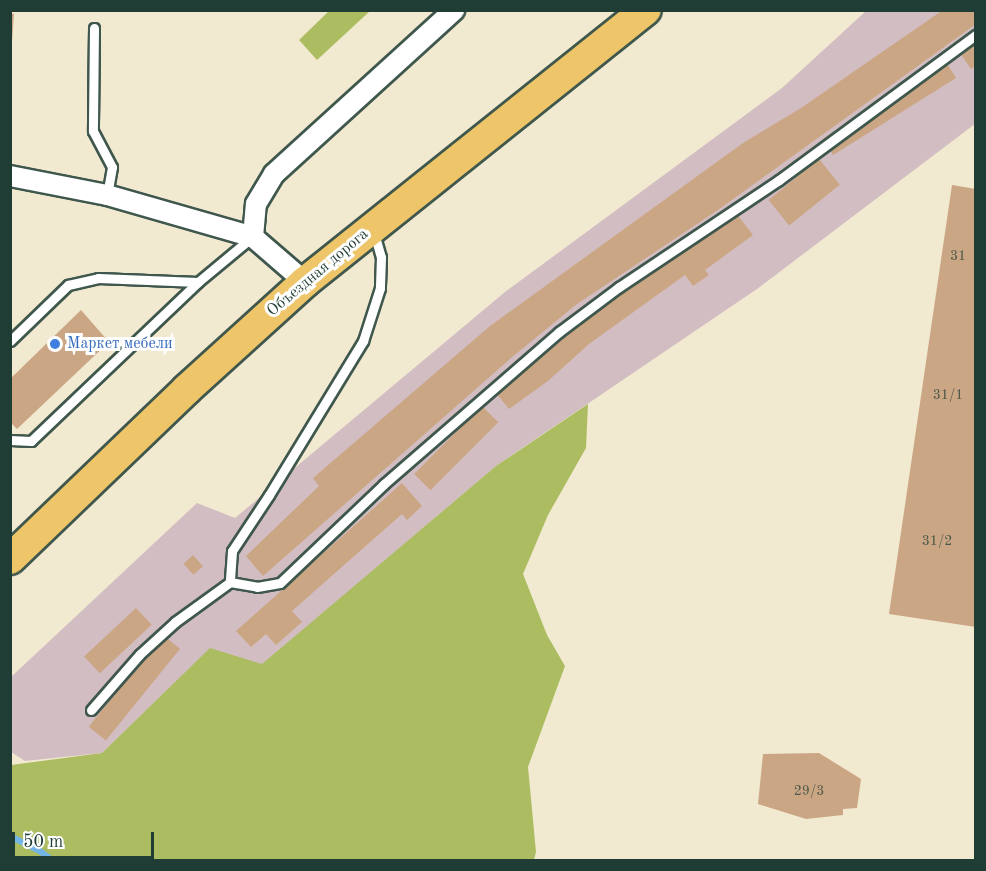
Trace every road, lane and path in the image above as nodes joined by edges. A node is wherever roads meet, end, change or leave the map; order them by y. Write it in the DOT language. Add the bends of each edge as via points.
graph roads {
  1 [pos="454,10"];
  2 [pos="646,10"];
  3 [pos="94,28"];
  4 [pos="975,35"];
  5 [pos="10,176"];
  6 [pos="107,195"];
  7 [pos="373,228"];
  8 [pos="253,237"];
  9 [pos="198,282"];
  10 [pos="305,282"];
  11 [pos="10,341"];
  12 [pos="10,440"];
  13 [pos="10,559"];
  14 [pos="230,582"];
  15 [pos="91,710"];
  1 -- 8 [label="street" via="274,174 256,204"];
  2 -- 7 [label="main road, Объездная дорога"];
  3 -- 6 [label="lane" via="93,131 112,167"];
  4 -- 14 [label="lane" via="779,180 559,332 384,484 280,583 257,587"];
  5 -- 6 [label="street"];
  6 -- 8 [label="street"];
  7 -- 10 [label="main road, Объездная дорога"];
  7 -- 14 [label="lane" via="381,257 380,288 363,341 232,550"];
  8 -- 9 [label="lane"];
  8 -- 10 [label="street"];
  9 -- 11 [label="lane" via="98,278 68,285"];
  9 -- 12 [label="lane" via="31,441"];
  10 -- 13 [label="main road, Объездная дорога"];
  14 -- 15 [label="lane" via="157,638"];
}
